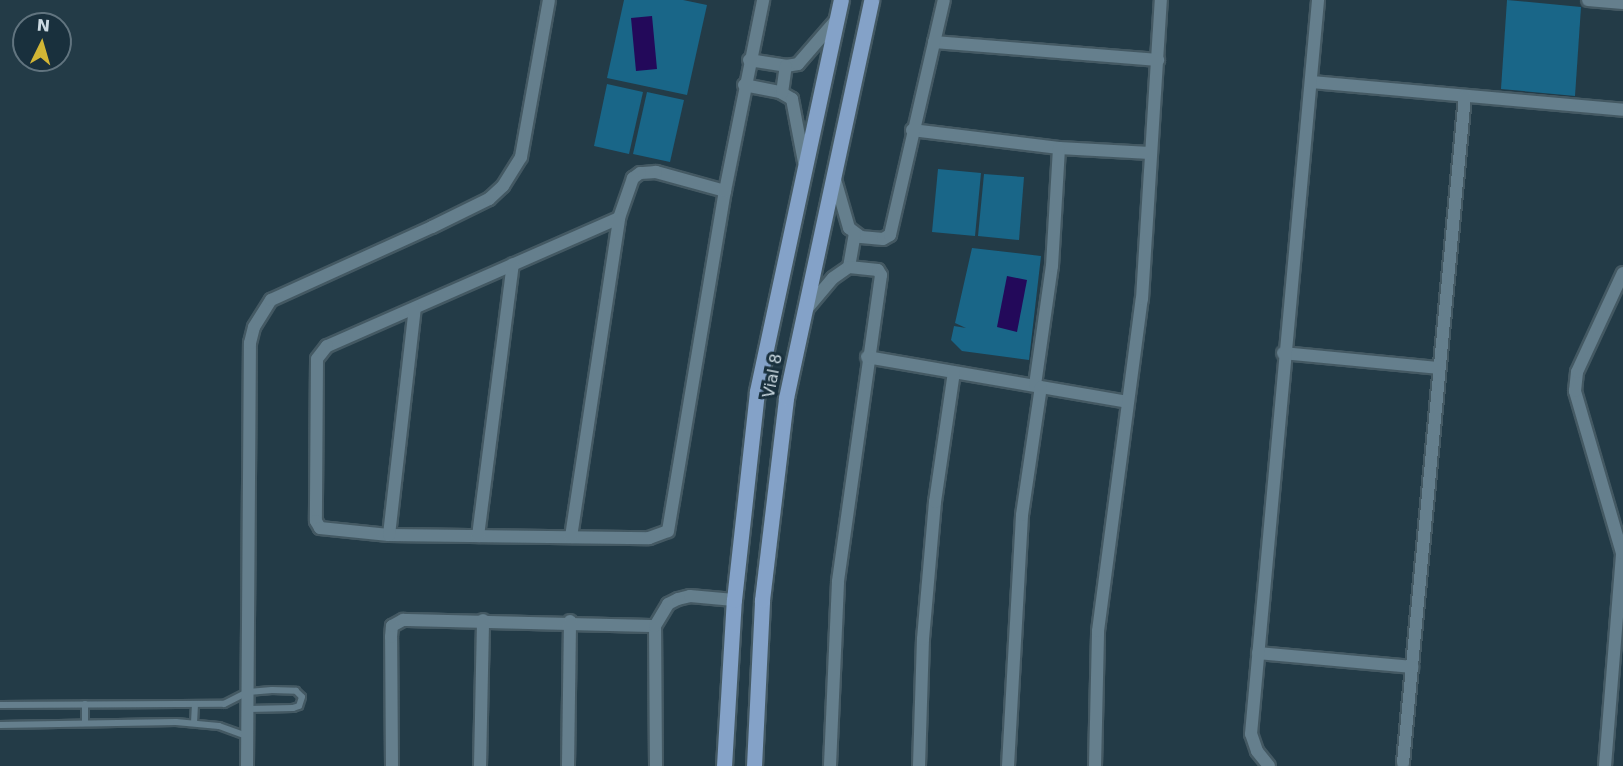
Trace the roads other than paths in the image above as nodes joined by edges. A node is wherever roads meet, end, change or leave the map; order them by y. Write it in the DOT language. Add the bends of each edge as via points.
graph roads {
  1 [pos="549,0"];
  2 [pos="763,0"];
  3 [pos="841,0"];
  4 [pos="871,0"];
  5 [pos="944,0"];
  6 [pos="1161,0"];
  7 [pos="1318,0"];
  8 [pos="1588,0"];
  9 [pos="1623,3"];
  10 [pos="837,18"];
  11 [pos="934,42"];
  12 [pos="749,60"];
  13 [pos="1158,60"];
  14 [pos="786,66"];
  15 [pos="1312,82"];
  16 [pos="744,85"];
  17 [pos="782,93"];
  18 [pos="1465,96"];
  19 [pos="1623,110"];
  20 [pos="912,130"];
  21 [pos="1059,148"];
  22 [pos="1150,153"];
  23 [pos="805,166"];
  24 [pos="833,175"];
  25 [pos="724,192"];
  26 [pos="620,218"];
  27 [pos="855,234"];
  28 [pos="513,264"];
  29 [pos="849,267"];
  30 [pos="1623,273"];
  31 [pos="415,308"];
  32 [pos="805,312"];
  33 [pos="1283,353"];
  34 [pos="867,357"];
  35 [pos="1438,368"];
  36 [pos="954,372"];
  37 [pos="1038,386"];
  38 [pos="1127,402"];
  39 [pos="389,535"];
  40 [pos="478,536"];
  41 [pos="571,537"];
  42 [pos="734,600"];
  43 [pos="483,620"];
  44 [pos="570,621"];
  45 [pos="656,626"];
  46 [pos="1258,653"];
  47 [pos="1412,667"];
  48 [pos="248,692"];
  49 [pos="1618,692"];
  50 [pos="85,704"];
  51 [pos="195,704"];
  52 [pos="0,705"];
  53 [pos="248,709"];
  54 [pos="86,723"];
  55 [pos="194,723"];
  56 [pos="0,725"];
  57 [pos="248,736"];
  58 [pos="1403,763"];
  59 [pos="247,766"];
  60 [pos="392,766"];
  61 [pos="480,766"];
  62 [pos="568,766"];
  63 [pos="656,766"];
  64 [pos="724,766"];
  65 [pos="754,766"];
  66 [pos="830,766"];
  67 [pos="919,766"];
  68 [pos="1008,766"];
  69 [pos="1095,766"];
  70 [pos="1269,766"];
  71 [pos="1605,766"];
  1 -- 48 [label="street" via="521,157 503,186 479,203 271,300 259,315 250,343"];
  2 -- 12 [label="street"];
  3 -- 10 [label="main road, Vial 8"];
  4 -- 24 [label="main road, Vial 8"];
  5 -- 11 [label="street"];
  6 -- 13 [label="street"];
  7 -- 15 [label="street"];
  8 -- 9 [label="street"];
  10 -- 14 [label="street" via="805,59"];
  10 -- 23 [label="main road, Vial 8"];
  11 -- 13 [label="street"];
  11 -- 20 [label="street"];
  12 -- 14 [label="street"];
  12 -- 16 [label="street"];
  13 -- 22 [label="street"];
  14 -- 17 [label="street"];
  15 -- 18 [label="street"];
  15 -- 33 [label="street"];
  16 -- 17 [label="street"];
  16 -- 25 [label="street"];
  17 -- 23 [label="street" via="792,99 795,107"];
  18 -- 19 [label="street"];
  18 -- 35 [label="street"];
  20 -- 21 [label="street"];
  20 -- 27 [label="street" via="890,235 874,239"];
  21 -- 22 [label="street"];
  21 -- 37 [label="street" via="1051,283"];
  22 -- 38 [label="street" via="1144,279"];
  23 -- 42 [label="main road, Vial 8" via="757,391"];
  24 -- 27 [label="street" via="846,222"];
  24 -- 32 [label="main road, Vial 8"];
  25 -- 26 [label="street" via="656,172 640,173 633,178"];
  25 -- 41 [label="street" via="672,523 668,531 649,538"];
  26 -- 28 [label="street"];
  26 -- 41 [label="street"];
  27 -- 29 [label="street"];
  28 -- 31 [label="street"];
  28 -- 40 [label="street"];
  29 -- 32 [label="street" via="833,278"];
  29 -- 34 [label="street" via="878,270 881,275"];
  30 -- 49 [label="street" via="1577,372 1575,391 1622,553"];
  31 -- 39 [label="street"];
  31 -- 39 [label="street" via="327,346 317,358 316,521 320,528 331,532"];
  32 -- 65 [label="main road, Vial 8" via="786,398 764,589"];
  33 -- 35 [label="street"];
  33 -- 46 [label="street"];
  34 -- 36 [label="street"];
  34 -- 66 [label="street" via="838,582"];
  35 -- 47 [label="street"];
  36 -- 37 [label="street"];
  36 -- 67 [label="street" via="935,502 924,628"];
  37 -- 38 [label="street"];
  37 -- 68 [label="street" via="1021,525"];
  38 -- 69 [label="street" via="1098,631"];
  39 -- 40 [label="street"];
  40 -- 41 [label="street"];
  42 -- 45 [label="street" via="690,596 678,599 668,604"];
  42 -- 64 [label="main road, Vial 8"];
  43 -- 44 [label="street"];
  43 -- 60 [label="street" via="403,620 392,626"];
  43 -- 61 [label="street"];
  44 -- 45 [label="street"];
  44 -- 62 [label="street"];
  45 -- 63 [label="street"];
  46 -- 47 [label="street"];
  46 -- 70 [label="street" via="1251,734 1257,751"];
  47 -- 58 [label="street"];
  48 -- 51 [label="lane" via="224,704"];
  48 -- 53 [label="street"];
  48 -- 53 [label="lane" via="296,691 303,697 299,706 293,708"];
  49 -- 71 [label="street"];
  50 -- 51 [label="lane"];
  50 -- 52 [label="lane"];
  50 -- 54 [label="lane"];
  51 -- 55 [label="lane"];
  53 -- 57 [label="street"];
  54 -- 55 [label="lane"];
  54 -- 56 [label="lane"];
  55 -- 57 [label="lane"];
  57 -- 59 [label="street"];
}
